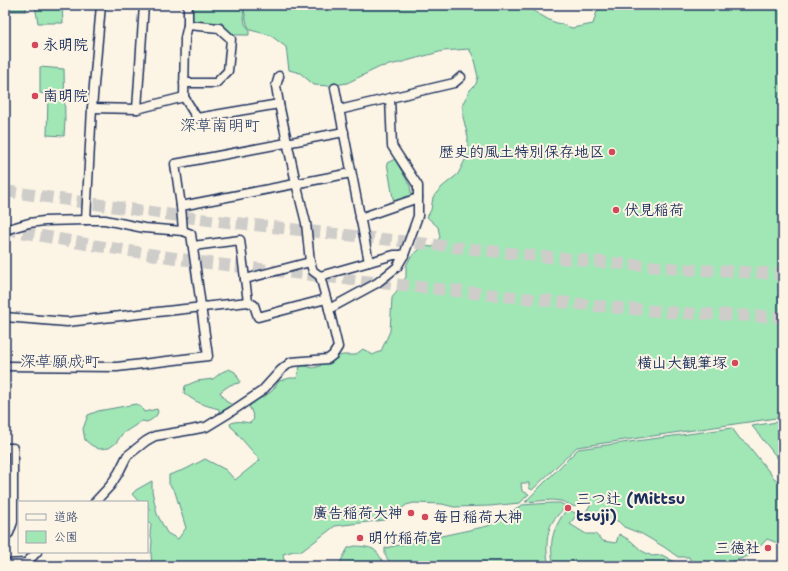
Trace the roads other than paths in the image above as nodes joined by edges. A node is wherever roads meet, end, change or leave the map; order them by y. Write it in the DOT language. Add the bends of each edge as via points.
graph roads {
  1 [pos="101,5"];
  2 [pos="144,5"];
  3 [pos="188,5"];
  4 [pos="188,25"];
  5 [pos="279,76"];
  6 [pos="461,77"];
  7 [pos="184,83"];
  8 [pos="335,88"];
  9 [pos="184,97"];
  10 [pos="390,98"];
  11 [pos="279,104"];
  12 [pos="92,108"];
  13 [pos="137,109"];
  14 [pos="339,110"];
  15 [pos="344,132"];
  16 [pos="288,142"];
  17 [pos="351,172"];
  18 [pos="296,183"];
  19 [pos="418,198"];
  20 [pos="181,206"];
  21 [pos="360,218"];
  22 [pos="86,220"];
  23 [pos="5,230"];
  24 [pos="183,231"];
  25 [pos="193,246"];
  26 [pos="404,255"];
  27 [pos="310,262"];
  28 [pos="369,262"];
  29 [pos="320,276"];
  30 [pos="245,279"];
  31 [pos="326,298"];
  32 [pos="248,302"];
  33 [pos="201,307"];
  34 [pos="329,309"];
  35 [pos="5,318"];
  36 [pos="5,366"];
  37 [pos="5,448"];
  38 [pos="96,501"];
  39 [pos="5,536"];
  40 [pos="36,553"];
  41 [pos="5,564"];
  1 -- 12 [label="street"];
  2 -- 13 [label="street"];
  3 -- 4 [label="street"];
  4 -- 7 [label="street" via="185,38"];
  4 -- 7 [label="street" via="219,28 231,39 228,71 216,83"];
  5 -- 11 [label="street" via="276,86"];
  6 -- 10 [label="street" via="454,83"];
  7 -- 9 [label="street"];
  8 -- 14 [label="street"];
  9 -- 11 [label="street" via="197,118"];
  9 -- 13 [label="street"];
  10 -- 14 [label="street"];
  10 -- 19 [label="street" via="392,146 418,186"];
  11 -- 16 [label="street"];
  12 -- 13 [label="street"];
  12 -- 22 [label="street"];
  14 -- 15 [label="street"];
  15 -- 16 [label="street"];
  15 -- 17 [label="street"];
  16 -- 18 [label="street"];
  16 -- 20 [label="street" via="175,164"];
  17 -- 18 [label="street"];
  17 -- 21 [label="street"];
  18 -- 20 [label="street"];
  18 -- 27 [label="street" via="306,223"];
  19 -- 21 [label="street"];
  19 -- 26 [label="street" via="418,216"];
  20 -- 24 [label="street"];
  21 -- 28 [label="street"];
  22 -- 23 [label="street" via="44,221"];
  22 -- 24 [label="street" via="105,220 144,228"];
  24 -- 25 [label="street" via="191,234"];
  25 -- 30 [label="street" via="240,240"];
  25 -- 33 [label="street"];
  26 -- 28 [label="street"];
  26 -- 34 [label="street" via="397,267 378,283"];
  27 -- 29 [label="street" via="312,271"];
  27 -- 30 [label="street"];
  28 -- 29 [label="street"];
  29 -- 31 [label="street"];
  30 -- 32 [label="street"];
  31 -- 32 [label="street" via="258,317 254,305"];
  31 -- 34 [label="street"];
  32 -- 33 [label="street"];
  33 -- 35 [label="street" via="67,322"];
  33 -- 36 [label="street" via="208,356 118,367"];
  34 -- 38 [label="street" via="338,348 333,355 328,358 291,362 262,391 206,427 155,436 146,441 127,456 110,486"];
  37 -- 39 [label="street" via="14,448 14,466 13,522"];
  40 -- 41 [label="street" via="26,563"];
}
